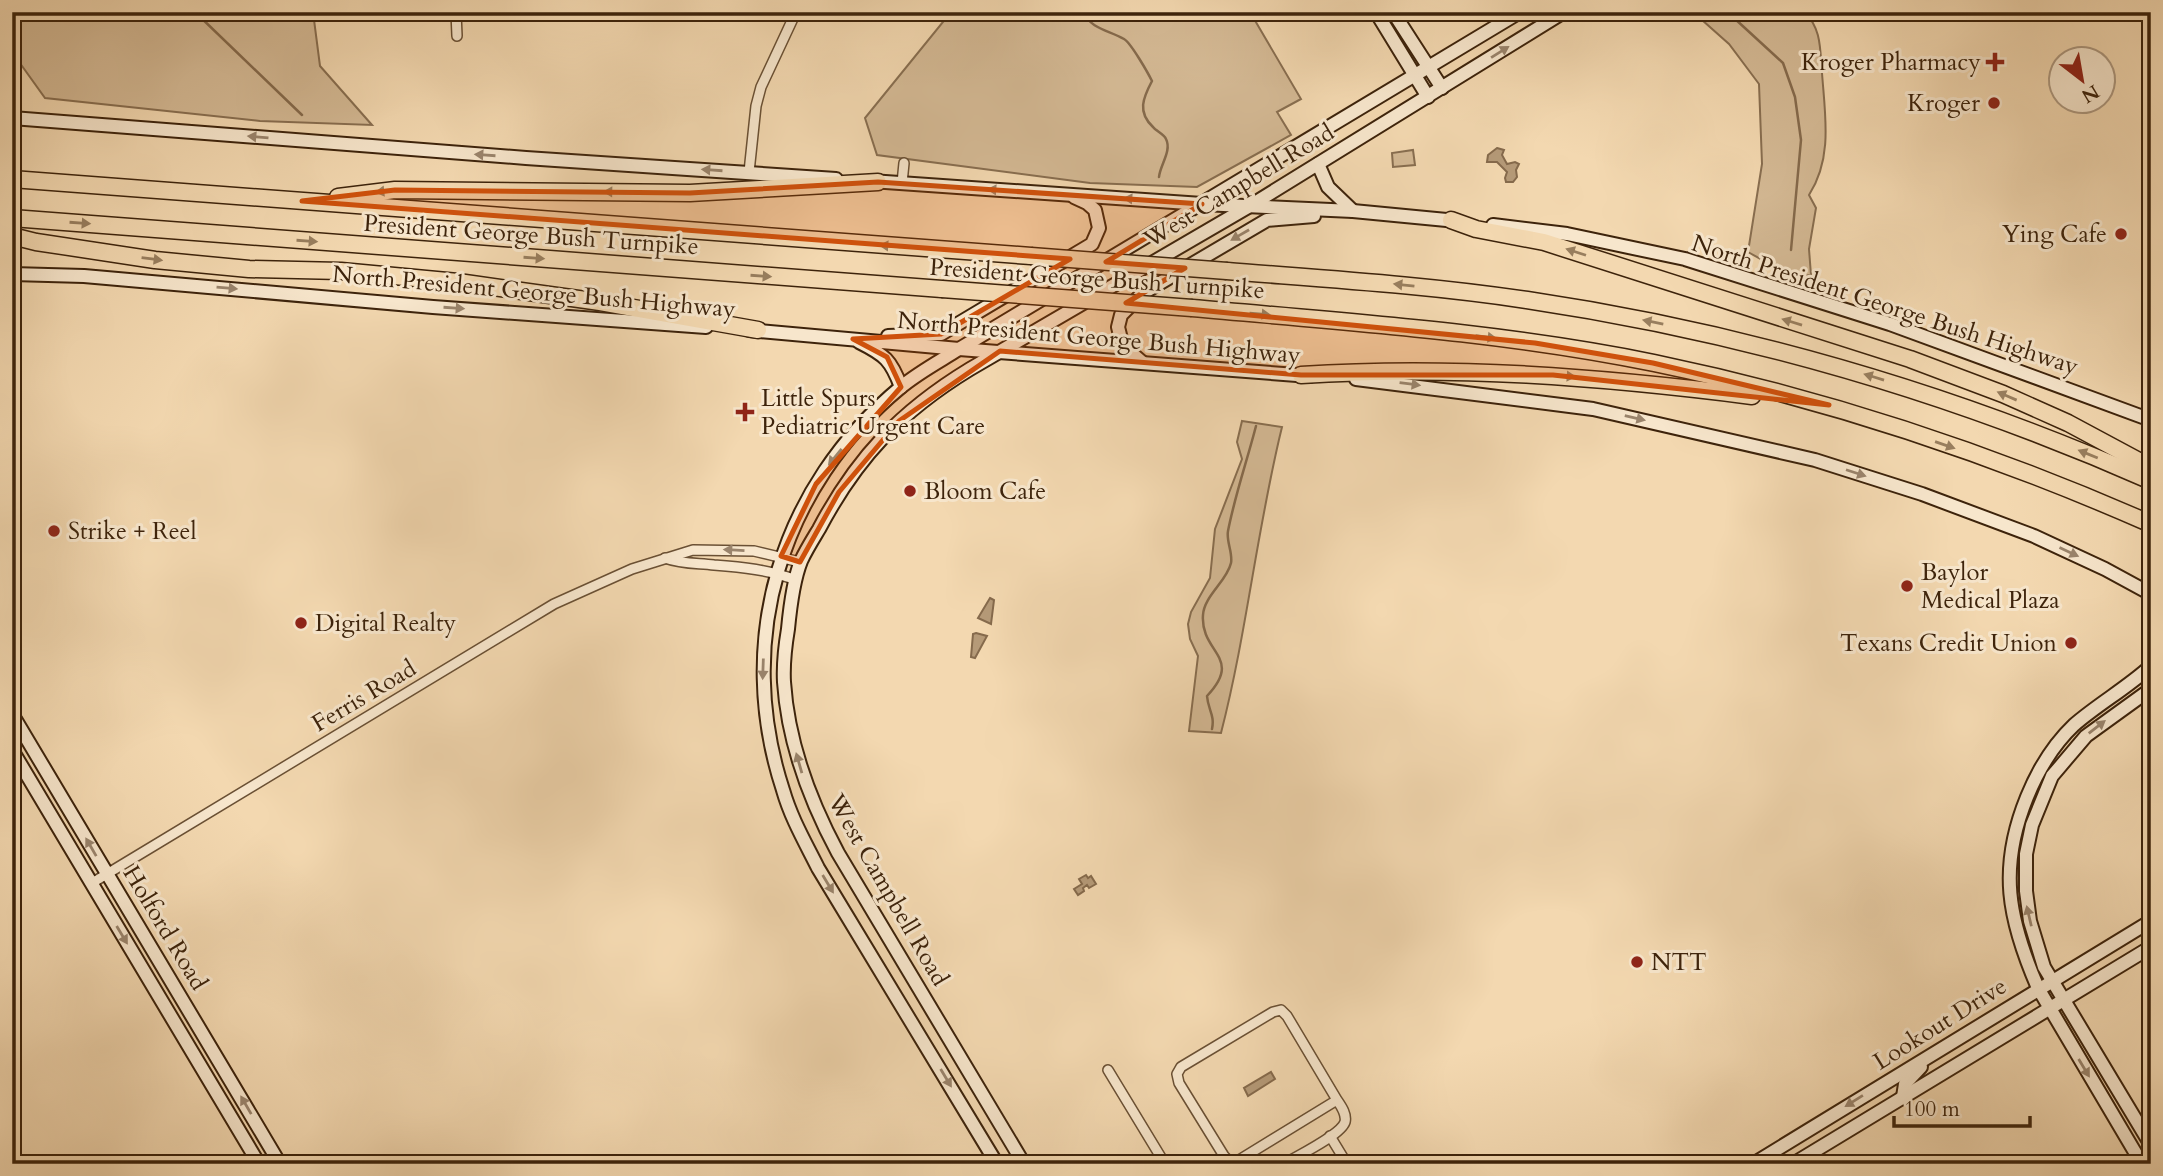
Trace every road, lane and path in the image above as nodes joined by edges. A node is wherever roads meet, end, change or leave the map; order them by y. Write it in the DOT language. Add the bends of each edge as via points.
graph roads {
  1 [pos="456,12"];
  2 [pos="796,12"];
  3 [pos="1377,12"];
  4 [pos="1393,12"];
  5 [pos="1520,12"];
  6 [pos="1564,12"];
  7 [pos="2148,12"];
  8 [pos="2151,18"];
  9 [pos="457,36"];
  10 [pos="1429,68"];
  11 [pos="1416,76"];
  12 [pos="1441,88"];
  13 [pos="1428,97"];
  14 [pos="12,118"];
  15 [pos="904,163"];
  16 [pos="1318,164"];
  17 [pos="749,172"];
  18 [pos="12,179"];
  19 [pos="878,182"];
  20 [pos="902,183"];
  21 [pos="1066,194"];
  22 [pos="302,201"];
  23 [pos="1202,204"];
  24 [pos="1248,206"];
  25 [pos="1353,211"];
  26 [pos="12,218"];
  27 [pos="1451,220"];
  28 [pos="12,236"];
  29 [pos="12,274"];
  30 [pos="758,330"];
  31 [pos="853,339"];
  32 [pos="960,349"];
  33 [pos="1000,351"];
  34 [pos="1143,362"];
  35 [pos="1301,375"];
  36 [pos="901,387"];
  37 [pos="1829,405"];
  38 [pos="2151,420"];
  39 [pos="2151,479"];
  40 [pos="2151,524"];
  41 [pos="781,556"];
  42 [pos="665,558"];
  43 [pos="800,562"];
  44 [pos="777,573"];
  45 [pos="796,580"];
  46 [pos="2151,594"];
  47 [pos="2151,666"];
  48 [pos="2151,689"];
  49 [pos="12,714"];
  50 [pos="12,750"];
  51 [pos="2039,769"];
  52 [pos="2052,776"];
  53 [pos="107,874"];
  54 [pos="92,883"];
  55 [pos="2151,921"];
  56 [pos="2151,947"];
  57 [pos="2051,981"];
  58 [pos="2038,988"];
  59 [pos="2063,1001"];
  60 [pos="2049,1010"];
  61 [pos="1942,1048"];
  62 [pos="1108,1070"];
  63 [pos="1903,1097"];
  64 [pos="1337,1100"];
  65 [pos="1330,1136"];
  66 [pos="2151,1145"];
  67 [pos="260,1164"];
  68 [pos="280,1164"];
  69 [pos="997,1164"];
  70 [pos="1024,1164"];
  71 [pos="1165,1164"];
  72 [pos="1284,1164"];
  73 [pos="1347,1164"];
  74 [pos="1753,1164"];
  75 [pos="1793,1164"];
  76 [pos="2143,1164"];
  1 -- 9 [label="street"];
  2 -- 17 [label="street" via="755,106"];
  3 -- 11 [label="main road"];
  4 -- 10 [label="main road"];
  5 -- 10 [label="main road, West Campbell Road"];
  12 -- 6 [label="main road, West Campbell Road, one-way"];
  7 -- 8 [label="main road"];
  10 -- 11 [label="main road, West Campbell Road"];
  10 -- 12 [label="main road"];
  11 -- 13 [label="main road"];
  11 -- 23 [label="main road, West Campbell Road"];
  12 -- 13 [label="main road, West Campbell Road"];
  13 -- 16 [label="main road, West Campbell Road"];
  17 -- 14 [label="main road, North President George Bush Highway, one-way"];
  15 -- 20 [label="street"];
  16 -- 24 [label="main road, West Campbell Road"];
  16 -- 25 [label="main road" via="1328,187"];
  17 -- 19 [label="main road, North President George Bush Highway"];
  18 -- 22 [label="highway, President George Bush Turnpike"];
  19 -- 20 [label="main road, North President George Bush Highway"];
  19 -- 22 [label="highway, one-way" via="690,193 395,190"];
  21 -- 20 [label="main road, North President George Bush Highway, one-way"];
  23 -- 21 [label="main road, North President George Bush Highway, one-way"];
  21 -- 31 [label="main road" via="1096,210 1099,228 1092,244 941,334"];
  39 -- 22 [label="highway, President George Bush Turnpike, one-way, bridge" via="1924,393 1818,361 1572,307 1475,293 1227,271"];
  23 -- 24 [label="main road, North President George Bush Highway"];
  23 -- 32 [label="main road, West Campbell Road"];
  24 -- 25 [label="main road, North President George Bush Highway"];
  24 -- 33 [label="main road, West Campbell Road"];
  25 -- 27 [label="main road, North President George Bush Highway"];
  25 -- 34 [label="main road, one-way" via="1267,220 1143,293 1121,315 1118,327 1128,350"];
  26 -- 37 [label="highway, President George Bush Turnpike, one-way, bridge" via="1414,328 1653,363"];
  27 -- 38 [label="main road, North President George Bush Highway" via="1567,234 1685,259 1890,324"];
  39 -- 27 [label="highway, one-way" via="2137,460 2068,423 1910,359 1544,242"];
  28 -- 30 [label="highway, one-way" via="155,260 458,282"];
  29 -- 30 [label="main road, North President George Bush Highway, one-way"];
  30 -- 31 [label="main road, North President George Bush Highway"];
  31 -- 32 [label="main road, North President George Bush Highway"];
  31 -- 36 [label="main road" via="887,357"];
  32 -- 33 [label="main road, North President George Bush Highway"];
  32 -- 36 [label="main road, West Campbell Road"];
  33 -- 34 [label="main road, North President George Bush Highway"];
  33 -- 43 [label="main road, West Campbell Road" via="943,386 899,421 845,483"];
  34 -- 35 [label="main road, North President George Bush Highway"];
  35 -- 37 [label="highway, one-way" via="1364,371 1553,375"];
  35 -- 46 [label="main road, North President George Bush Highway, one-way" via="1375,380 1593,409 1801,456 2034,536"];
  36 -- 41 [label="main road, West Campbell Road, one-way" via="824,471"];
  37 -- 40 [label="highway, President George Bush Turnpike, one-way" via="2072,489"];
  41 -- 42 [label="street, Ferris Road, one-way" via="693,550"];
  41 -- 43 [label="street, Ferris Road"];
  41 -- 44 [label="main road, West Campbell Road"];
  42 -- 44 [label="street, Ferris Road" via="681,564"];
  42 -- 53 [label="street, Ferris Road" via="554,604"];
  43 -- 45 [label="main road, West Campbell Road"];
  44 -- 45 [label="street, Ferris Road"];
  44 -- 69 [label="main road, West Campbell Road, one-way" via="766,623 763,680 782,790 818,868"];
  70 -- 45 [label="main road, West Campbell Road, one-way" via="817,813 797,758 784,683"];
  47 -- 51 [label="main road" via="2073,727"];
  52 -- 48 [label="main road, one-way" via="2086,736"];
  53 -- 49 [label="main road, Holford Road, one-way"];
  50 -- 54 [label="main road, Holford Road"];
  51 -- 52 [label="main road"];
  51 -- 58 [label="main road" via="2014,832 2009,874 2016,929"];
  57 -- 52 [label="main road, one-way" via="2026,905 2026,854"];
  53 -- 54 [label="street, Ferris Road"];
  68 -- 53 [label="main road, Holford Road, one-way"];
  54 -- 67 [label="main road, Holford Road, one-way"];
  55 -- 57 [label="main road, Lookout Drive"];
  56 -- 59 [label="main road, Lookout Drive"];
  57 -- 58 [label="main road, Lookout Drive"];
  57 -- 59 [label="main road"];
  58 -- 60 [label="main road"];
  58 -- 61 [label="main road, Lookout Drive"];
  59 -- 60 [label="main road, Lookout Drive"];
  59 -- 66 [label="main road"];
  60 -- 63 [label="main road, Lookout Drive"];
  60 -- 76 [label="main road, one-way"];
  61 -- 63 [label="main road" via="1905,1084"];
  61 -- 74 [label="main road, Lookout Drive, one-way"];
  62 -- 71 [label="street"];
  63 -- 75 [label="main road, Lookout Drive"];
  64 -- 64 [label="street" via="1281,1010 1181,1067 1177,1074 1230,1162"];
  64 -- 65 [label="street" via="1345,1121"];
  65 -- 72 [label="street"];
  65 -- 73 [label="street"];
}
